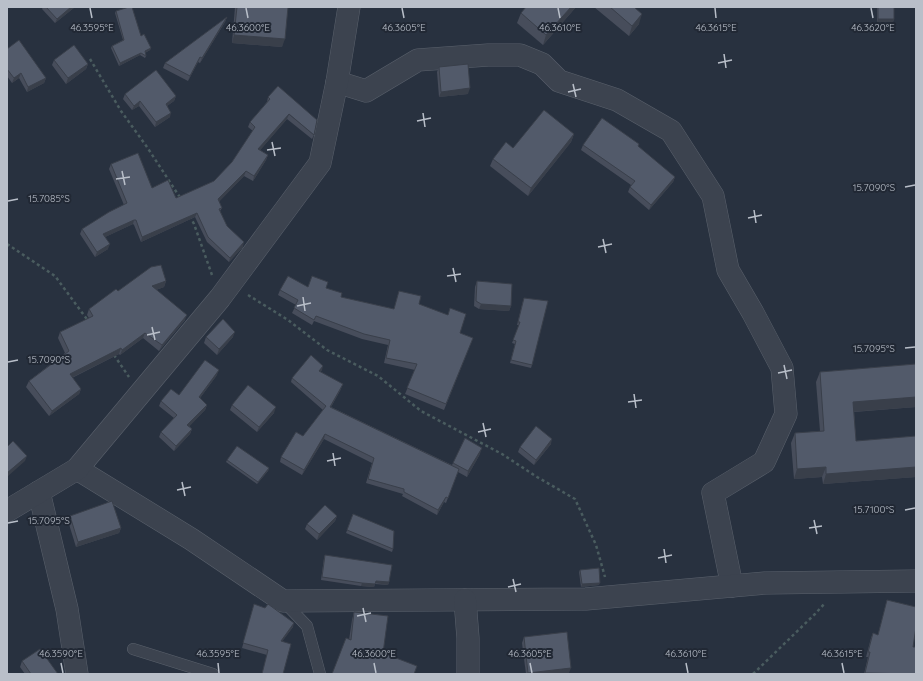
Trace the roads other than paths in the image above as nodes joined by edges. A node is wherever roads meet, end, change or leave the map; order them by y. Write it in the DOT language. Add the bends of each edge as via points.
graph roads {
  1 [pos="349,7"];
  2 [pos="337,82"];
  3 [pos="77,469"];
  4 [pos="39,492"];
  5 [pos="7,511"];
  6 [pos="916,581"];
  7 [pos="732,586"];
  8 [pos="465,600"];
  9 [pos="283,601"];
  10 [pos="133,649"];
  11 [pos="77,674"];
  12 [pos="213,674"];
  13 [pos="320,674"];
  14 [pos="468,674"];
  1 -- 2 [label="street"];
  2 -- 3 [label="street" via="320,163 225,291"];
  2 -- 7 [label="street" via="366,91 418,60 520,55 542,64 559,81 617,100 671,131 713,196 728,270 782,368 786,414 764,462 713,493"];
  3 -- 4 [label="street"];
  3 -- 9 [label="street" via="191,539"];
  4 -- 5 [label="street"];
  4 -- 11 [label="street" via="67,609"];
  6 -- 7 [label="street" via="765,583"];
  7 -- 8 [label="street" via="586,599"];
  8 -- 9 [label="street"];
  8 -- 14 [label="street"];
  9 -- 13 [label="lane" via="306,626"];
  10 -- 12 [label="lane"];
}
